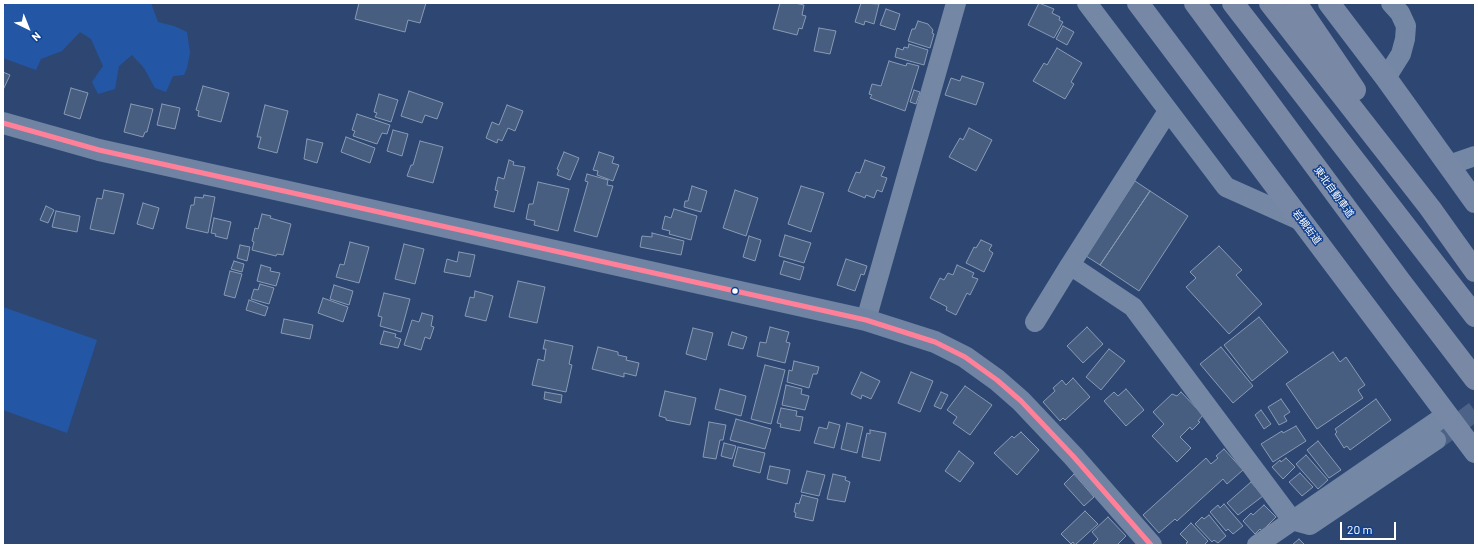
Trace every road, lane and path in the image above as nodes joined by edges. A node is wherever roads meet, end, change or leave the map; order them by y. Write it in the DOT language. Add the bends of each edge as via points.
graph roads {
  1 [pos="956,3"];
  2 [pos="1087,3"];
  3 [pos="1138,3"];
  4 [pos="1190,3"];
  5 [pos="1195,3"];
  6 [pos="1233,3"];
  7 [pos="1270,3"];
  8 [pos="1296,3"];
  9 [pos="1329,3"];
  10 [pos="1391,3"];
  11 [pos="1213,26"];
  12 [pos="1386,78"];
  13 [pos="1168,111"];
  14 [pos="3,123"];
  15 [pos="1475,156"];
  16 [pos="1449,165"];
  17 [pos="1475,202"];
  18 [pos="1430,208"];
  19 [pos="1302,221"];
  20 [pos="1070,265"];
  21 [pos="1475,271"];
  22 [pos="1475,316"];
  23 [pos="866,320"];
  24 [pos="1035,322"];
  25 [pos="1475,379"];
  26 [pos="1446,415"];
  27 [pos="1436,440"];
  28 [pos="1475,452"];
  29 [pos="1292,520"];
  30 [pos="1151,545"];
  31 [pos="1257,545"];
  1 -- 23 [label="street"];
  2 -- 13 [label="street"];
  3 -- 19 [label="highway, 岩槻街道"];
  4 -- 11 [label="highway"];
  5 -- 11 [label="highway, 東北自動車道"];
  6 -- 22 [label="highway"];
  7 -- 18 [label="highway"];
  8 -- 18 [label="highway" via="1395,150"];
  9 -- 12 [label="highway"];
  10 -- 12 [label="street" via="1400,12 1406,26 1401,54"];
  11 -- 25 [label="highway, 東北自動車道"];
  12 -- 16 [label="highway"];
  13 -- 19 [label="street" via="1226,187"];
  13 -- 20 [label="street"];
  14 -- 23 [label="main road" via="99,150"];
  15 -- 16 [label="street"];
  16 -- 17 [label="highway"];
  18 -- 21 [label="highway"];
  19 -- 26 [label="highway, 岩槻街道"];
  20 -- 24 [label="street"];
  20 -- 29 [label="street" via="1133,307"];
  23 -- 30 [label="main road" via="935,342 965,357 996,380 1042,422"];
  26 -- 28 [label="highway, 岩槻街道"];
  26 -- 29 [label="street"];
  27 -- 29 [label="street" via="1310,525"];
  29 -- 31 [label="street"];
}
